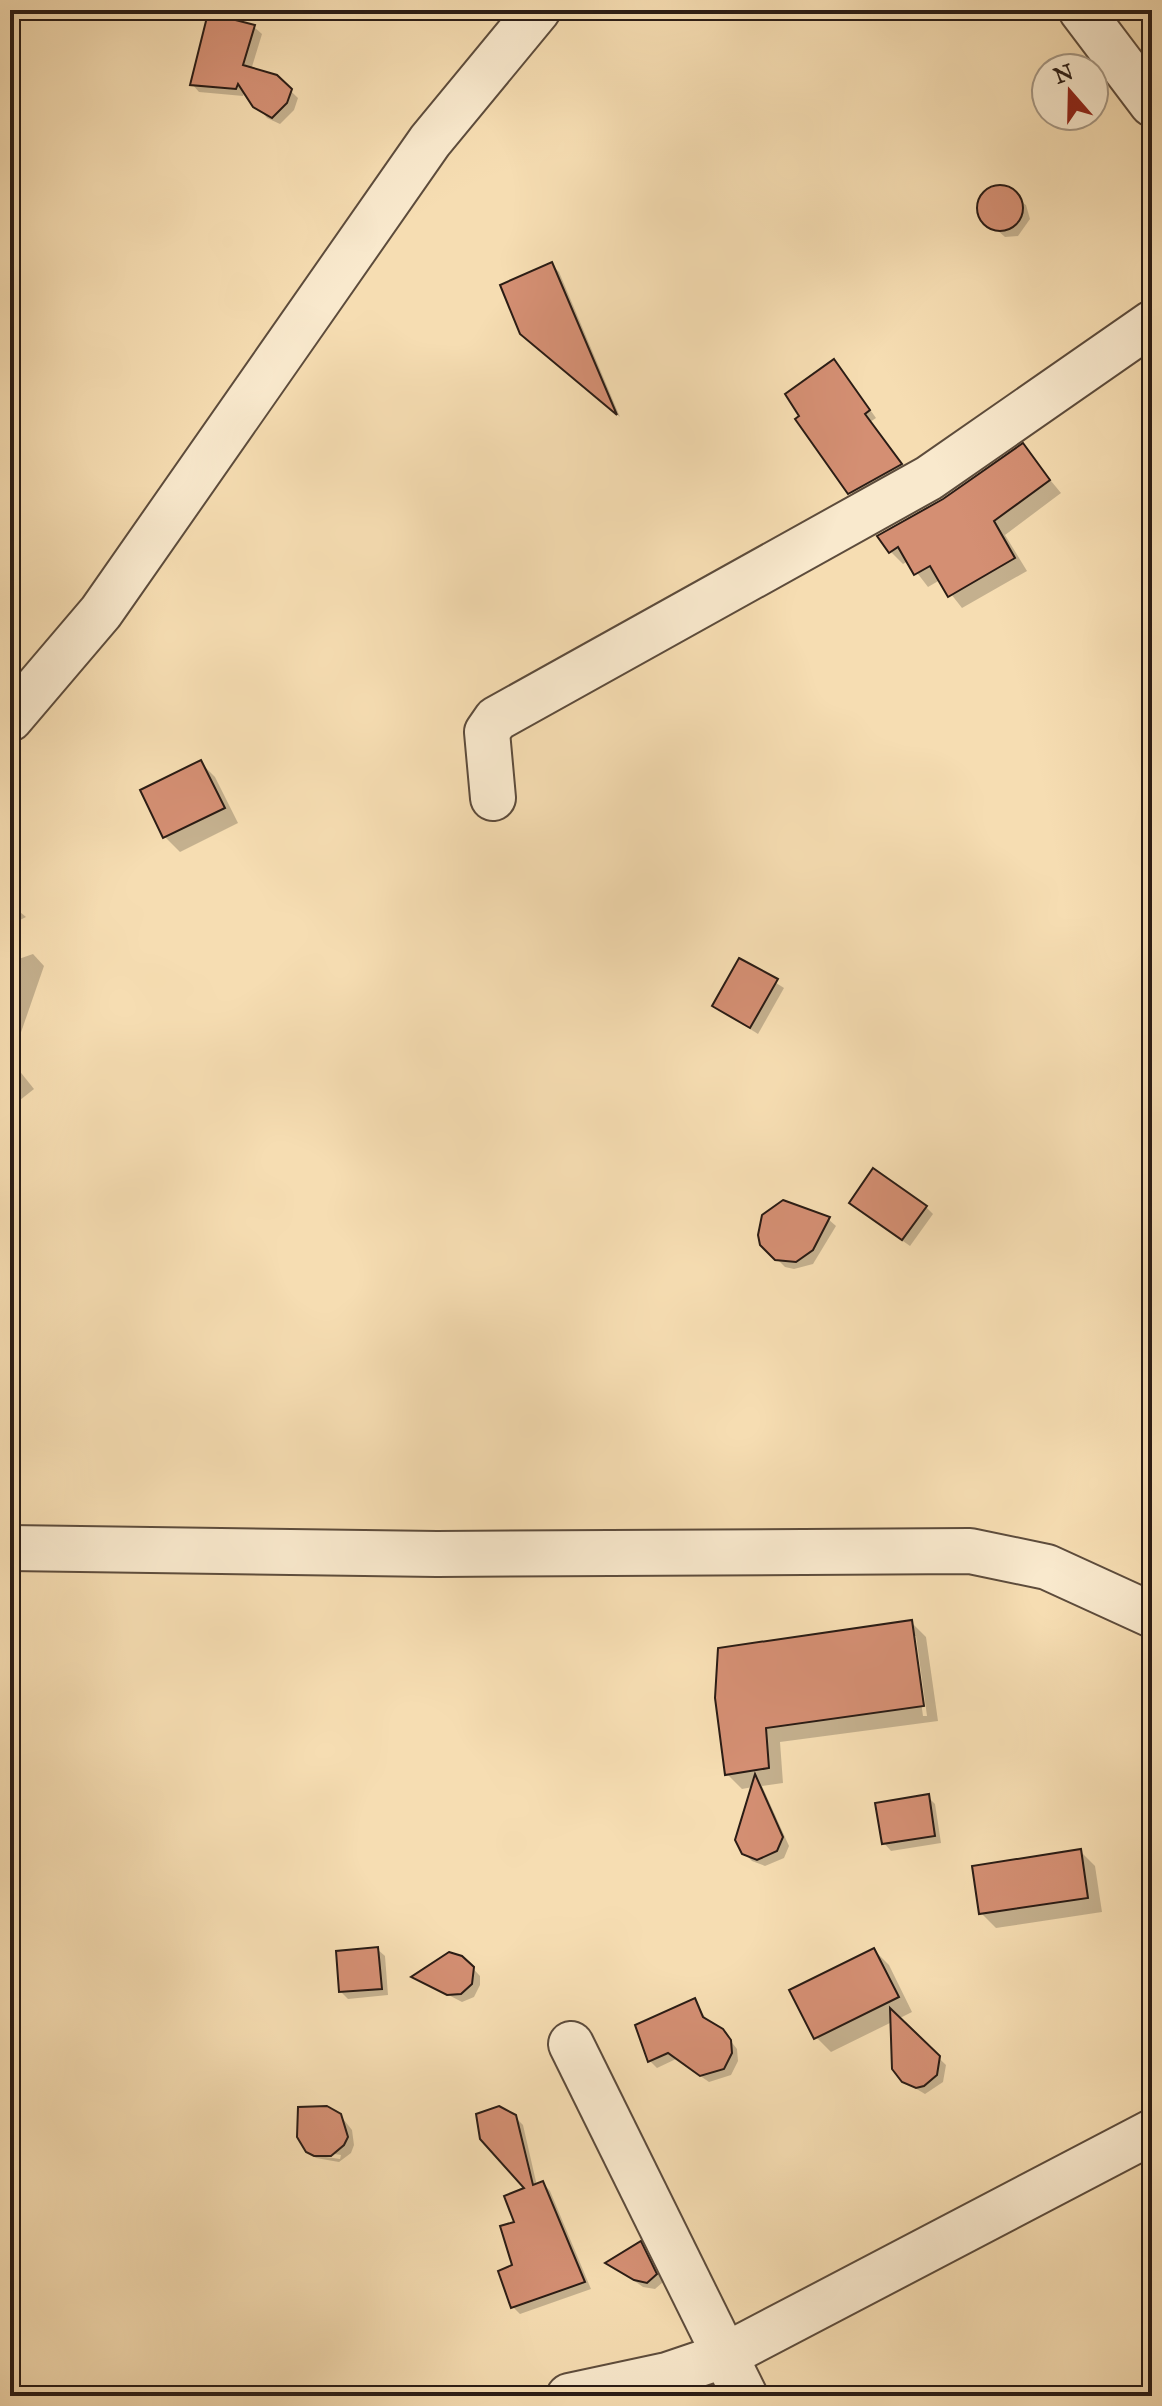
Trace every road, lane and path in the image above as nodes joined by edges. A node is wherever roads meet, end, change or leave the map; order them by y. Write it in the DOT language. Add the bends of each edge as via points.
graph roads {
  1 [pos="538,10"];
  2 [pos="1081,10"];
  3 [pos="1152,104"];
  4 [pos="1152,323"];
  5 [pos="10,719"];
  6 [pos="493,798"];
  7 [pos="10,1548"];
  8 [pos="1152,1615"];
  9 [pos="571,2044"];
  10 [pos="1152,2132"];
  11 [pos="726,2355"];
  12 [pos="569,2396"];
  13 [pos="745,2396"];
  1 -- 5 [label="street" via="430,141 101,612"];
  2 -- 3 [label="street"];
  4 -- 6 [label="street" via="917,485 496,719 487,732"];
  7 -- 8 [label="street" via="437,1554 970,1551 1047,1567"];
  9 -- 11 [label="street"];
  10 -- 11 [label="street"];
  11 -- 12 [label="street" via="667,2375"];
  11 -- 13 [label="street"];
}
